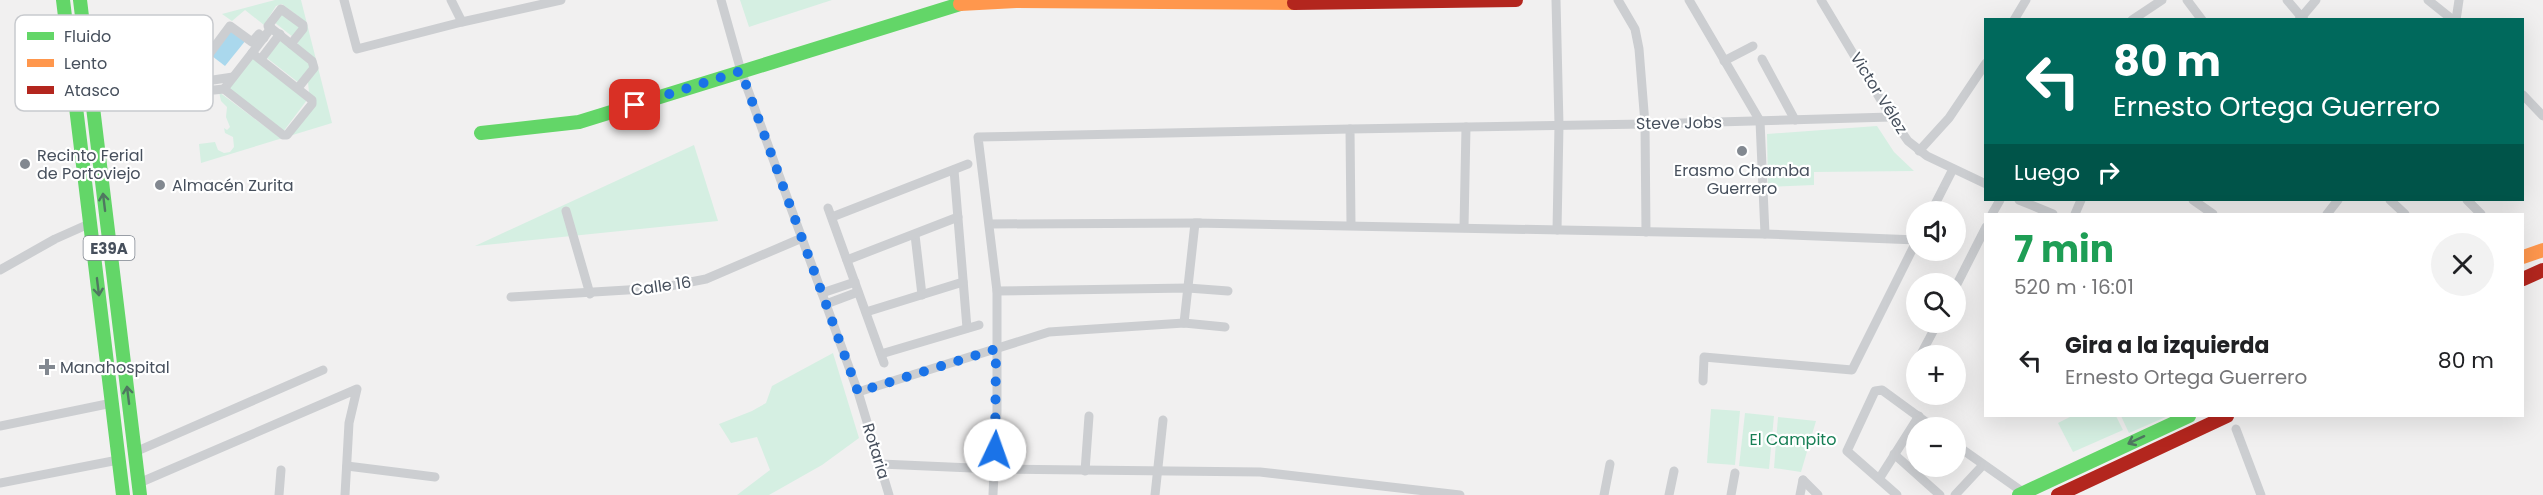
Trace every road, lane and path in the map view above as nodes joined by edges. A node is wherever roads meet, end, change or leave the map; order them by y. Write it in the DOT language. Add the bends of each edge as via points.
graph roads {
  1 [pos="63,0"];
  2 [pos="80,0"];
  3 [pos="344,0"];
  4 [pos="451,0"];
  5 [pos="561,0"];
  6 [pos="721,0"];
  7 [pos="1516,0"];
  8 [pos="1556,0"];
  9 [pos="1618,0"];
  10 [pos="1689,0"];
  11 [pos="1821,0"];
  12 [pos="2026,0"];
  13 [pos="2162,0"];
  14 [pos="2187,0"];
  15 [pos="2287,0"];
  16 [pos="2316,0"];
  17 [pos="2428,0"];
  18 [pos="1175,1"];
  19 [pos="2457,14"];
  20 [pos="65,15"];
  21 [pos="82,15"];
  22 [pos="2015,18"];
  23 [pos="2135,18"];
  24 [pos="2200,18"];
  25 [pos="2302,18"];
  26 [pos="462,22"];
  27 [pos="271,28"];
  28 [pos="280,34"];
  29 [pos="264,38"];
  30 [pos="291,44"];
  31 [pos="1753,46"];
  32 [pos="213,49"];
  33 [pos="252,53"];
  34 [pos="261,59"];
  35 [pos="1762,59"];
  36 [pos="1724,61"];
  37 [pos="1984,66"];
  38 [pos="741,71"];
  39 [pos="233,77"];
  40 [pos="217,86"];
  41 [pos="298,88"];
  42 [pos="2524,95"];
  43 [pos="76,111"];
  44 [pos="93,111"];
  45 [pos="2543,116"];
  46 [pos="1891,117"];
  47 [pos="1795,120"];
  48 [pos="1760,121"];
  49 [pos="1645,124"];
  50 [pos="1559,125"];
  51 [pos="1466,127"];
  52 [pos="1350,129"];
  53 [pos="481,133"];
  54 [pos="1919,151"];
  55 [pos="968,164"];
  56 [pos="1953,169"];
  57 [pos="954,170"];
  58 [pos="1984,183"];
  59 [pos="1937,201"];
  60 [pos="2021,201"];
  61 [pos="2194,201"];
  62 [pos="2391,201"];
  63 [pos="2468,201"];
  64 [pos="566,211"];
  65 [pos="2051,213"];
  66 [pos="2212,213"];
  67 [pos="2404,213"];
  68 [pos="2480,213"];
  69 [pos="958,218"];
  70 [pos="90,223"];
  71 [pos="1195,223"];
  72 [pos="990,224"];
  73 [pos="1351,225"];
  74 [pos="1464,227"];
  75 [pos="1557,230"];
  76 [pos="1984,230"];
  77 [pos="1646,232"];
  78 [pos="1765,234"];
  79 [pos="915,235"];
  80 [pos="802,238"];
  81 [pos="1906,240"];
  82 [pos="2543,250"];
  83 [pos="2524,257"];
  84 [pos="847,260"];
  85 [pos="1906,261"];
  86 [pos="0,270"];
  87 [pos="2543,270"];
  88 [pos="1962,273"];
  89 [pos="2524,279"];
  90 [pos="855,282"];
  91 [pos="963,282"];
  92 [pos="1188,288"];
  93 [pos="997,291"];
  94 [pos="1228,291"];
  95 [pos="858,292"];
  96 [pos="822,293"];
  97 [pos="590,294"];
  98 [pos="922,295"];
  99 [pos="511,297"];
  100 [pos="826,304"];
  101 [pos="866,312"];
  102 [pos="1184,324"];
  103 [pos="980,325"];
  104 [pos="1225,327"];
  105 [pos="967,328"];
  106 [pos="996,349"];
  107 [pos="323,370"];
  108 [pos="1703,381"];
  109 [pos="858,392"];
  110 [pos="112,403"];
  111 [pos="1089,416"];
  112 [pos="1919,416"];
  113 [pos="2187,417"];
  114 [pos="2225,417"];
  115 [pos="1163,420"];
  116 [pos="131,421"];
  117 [pos="114,423"];
  118 [pos="0,426"];
  119 [pos="2236,429"];
  120 [pos="135,452"];
  121 [pos="1966,452"];
  122 [pos="1894,454"];
  123 [pos="118,460"];
  124 [pos="881,464"];
  125 [pos="1610,464"];
  126 [pos="1983,465"];
  127 [pos="347,466"];
  128 [pos="994,469"];
  129 [pos="281,470"];
  130 [pos="1157,470"];
  131 [pos="1085,471"];
  132 [pos="1674,471"];
  133 [pos="1735,473"];
  134 [pos="435,477"];
  135 [pos="1879,479"];
  136 [pos="0,483"];
  137 [pos="140,489"];
  138 [pos="993,494"];
  139 [pos="2021,494"];
  140 [pos="123,495"];
  141 [pos="279,495"];
  142 [pos="345,495"];
  143 [pos="889,495"];
  144 [pos="1155,495"];
  145 [pos="1460,495"];
  146 [pos="1604,495"];
  147 [pos="1669,495"];
  148 [pos="1731,495"];
  149 [pos="1800,495"];
  150 [pos="1818,495"];
  151 [pos="1897,495"];
  152 [pos="1940,495"];
  153 [pos="1955,495"];
  154 [pos="2058,495"];
  155 [pos="2261,495"];
  1 -- 20 [label="main road, E39A"];
  21 -- 2 [label="main road, E39A, one-way"];
  3 -- 26 [label="street" via="357,49"];
  4 -- 26 [label="street"];
  5 -- 26 [label="street"];
  6 -- 38 [label="street, Rotaria"];
  7 -- 18 [label="main road" via="1369,4"];
  8 -- 50 [label="street"];
  9 -- 49 [label="street" via="1635,29"];
  10 -- 36 [label="street"];
  11 -- 46 [label="street, Victor Vélez"];
  12 -- 22 [label="street"];
  13 -- 23 [label="street"];
  14 -- 24 [label="street"];
  15 -- 25 [label="street"];
  16 -- 25 [label="street"];
  17 -- 19 [label="street"];
  18 -- 38 [label="main road" via="962,3"];
  27 -- 28 [label="street"];
  27 -- 29 [label="street"];
  27 -- 30 [label="street" via="268,26 281,9 303,25"];
  28 -- 30 [label="street"];
  28 -- 34 [label="street"];
  29 -- 32 [label="street" via="259,34 252,42 230,26"];
  29 -- 33 [label="street"];
  30 -- 41 [label="street" via="312,61 314,68"];
  31 -- 36 [label="street"];
  33 -- 34 [label="street"];
  33 -- 39 [label="street"];
  34 -- 41 [label="street"];
  35 -- 47 [label="street"];
  36 -- 48 [label="street"];
  37 -- 54 [label="street" via="1949,117"];
  38 -- 53 [label="main road" via="579,122"];
  38 -- 80 [label="street, Rotaria"];
  39 -- 40 [label="street"];
  39 -- 40 [label="street"];
  40 -- 41 [label="street" via="283,135 288,135 312,104"];
  42 -- 45 [label="street"];
  43 -- 70 [label="main road, E39A"];
  116 -- 44 [label="main road, E39A, one-way"];
  46 -- 47 [label="street, Steve Jobs"];
  46 -- 54 [label="street, Victor Vélez"];
  47 -- 48 [label="street, Steve Jobs"];
  48 -- 49 [label="street, Steve Jobs"];
  48 -- 78 [label="street"];
  49 -- 50 [label="street, Steve Jobs"];
  49 -- 77 [label="street"];
  50 -- 51 [label="street, Steve Jobs"];
  50 -- 75 [label="street"];
  51 -- 52 [label="street, Steve Jobs"];
  51 -- 74 [label="street"];
  52 -- 72 [label="street, Steve Jobs" via="978,137"];
  52 -- 73 [label="street"];
  54 -- 56 [label="street, Victor Vélez"];
  55 -- 57 [label="street"];
  56 -- 58 [label="street, Victor Vélez"];
  56 -- 59 [label="street"];
  57 -- 69 [label="street"];
  57 -- 84 [label="street" via="830,212"];
  60 -- 65 [label="street"];
  61 -- 66 [label="street"];
  62 -- 67 [label="street"];
  63 -- 68 [label="street"];
  64 -- 97 [label="street"];
  69 -- 79 [label="street"];
  69 -- 91 [label="street"];
  70 -- 86 [label="street"];
  70 -- 110 [label="main road, E39A, one-way"];
  71 -- 72 [label="street"];
  71 -- 73 [label="street"];
  71 -- 92 [label="street"];
  72 -- 93 [label="street"];
  73 -- 74 [label="street"];
  74 -- 75 [label="street"];
  75 -- 77 [label="street"];
  76 -- 88 [label="street"];
  77 -- 78 [label="street"];
  78 -- 81 [label="street"];
  79 -- 84 [label="street"];
  79 -- 98 [label="street"];
  80 -- 96 [label="street, Rotaria"];
  80 -- 97 [label="street, Calle 16" via="706,279 660,288"];
  82 -- 83 [label="main road"];
  84 -- 90 [label="street"];
  85 -- 108 [label="street" via="1852,370 1704,357"];
  87 -- 89 [label="main road"];
  90 -- 95 [label="street"];
  90 -- 96 [label="street"];
  91 -- 98 [label="street"];
  91 -- 105 [label="street"];
  92 -- 93 [label="street"];
  92 -- 94 [label="street"];
  92 -- 102 [label="street"];
  93 -- 106 [label="street"];
  95 -- 100 [label="street"];
  95 -- 101 [label="street"];
  96 -- 100 [label="street, Rotaria"];
  97 -- 99 [label="street, Calle 16"];
  98 -- 101 [label="street"];
  100 -- 109 [label="street, Rotaria"];
  101 -- 105 [label="street" via="883,359"];
  102 -- 104 [label="street"];
  102 -- 106 [label="street" via="1056,331"];
  103 -- 105 [label="street"];
  106 -- 109 [label="street"];
  106 -- 128 [label="street"];
  107 -- 120 [label="street"];
  109 -- 124 [label="street, Rotaria"];
  110 -- 117 [label="main road, E39A"];
  110 -- 118 [label="street"];
  111 -- 131 [label="street"];
  112 -- 122 [label="street"];
  112 -- 135 [label="street" via="1882,390 1875,392 1847,451"];
  113 -- 139 [label="main road, one-way"];
  114 -- 154 [label="main road"];
  115 -- 130 [label="street"];
  116 -- 117 [label="main road"];
  116 -- 120 [label="main road, E39A"];
  117 -- 123 [label="main road, E39A"];
  119 -- 155 [label="street"];
  120 -- 137 [label="main road, E39A"];
  121 -- 126 [label="street"];
  122 -- 135 [label="street"];
  122 -- 152 [label="street"];
  123 -- 136 [label="street"];
  123 -- 140 [label="main road, E39A"];
  124 -- 128 [label="street"];
  124 -- 143 [label="street, Rotaria"];
  125 -- 146 [label="street"];
  126 -- 139 [label="street"];
  126 -- 153 [label="street"];
  127 -- 134 [label="street"];
  127 -- 137 [label="street" via="349,423 357,388"];
  127 -- 142 [label="street"];
  128 -- 131 [label="street"];
  128 -- 138 [label="street"];
  129 -- 141 [label="street"];
  130 -- 131 [label="street"];
  130 -- 144 [label="street"];
  130 -- 145 [label="street" via="1273,473"];
  132 -- 147 [label="street"];
  133 -- 148 [label="street"];
  135 -- 151 [label="street"];
  149 -- 150 [label="street" via="1803,480"];
}
